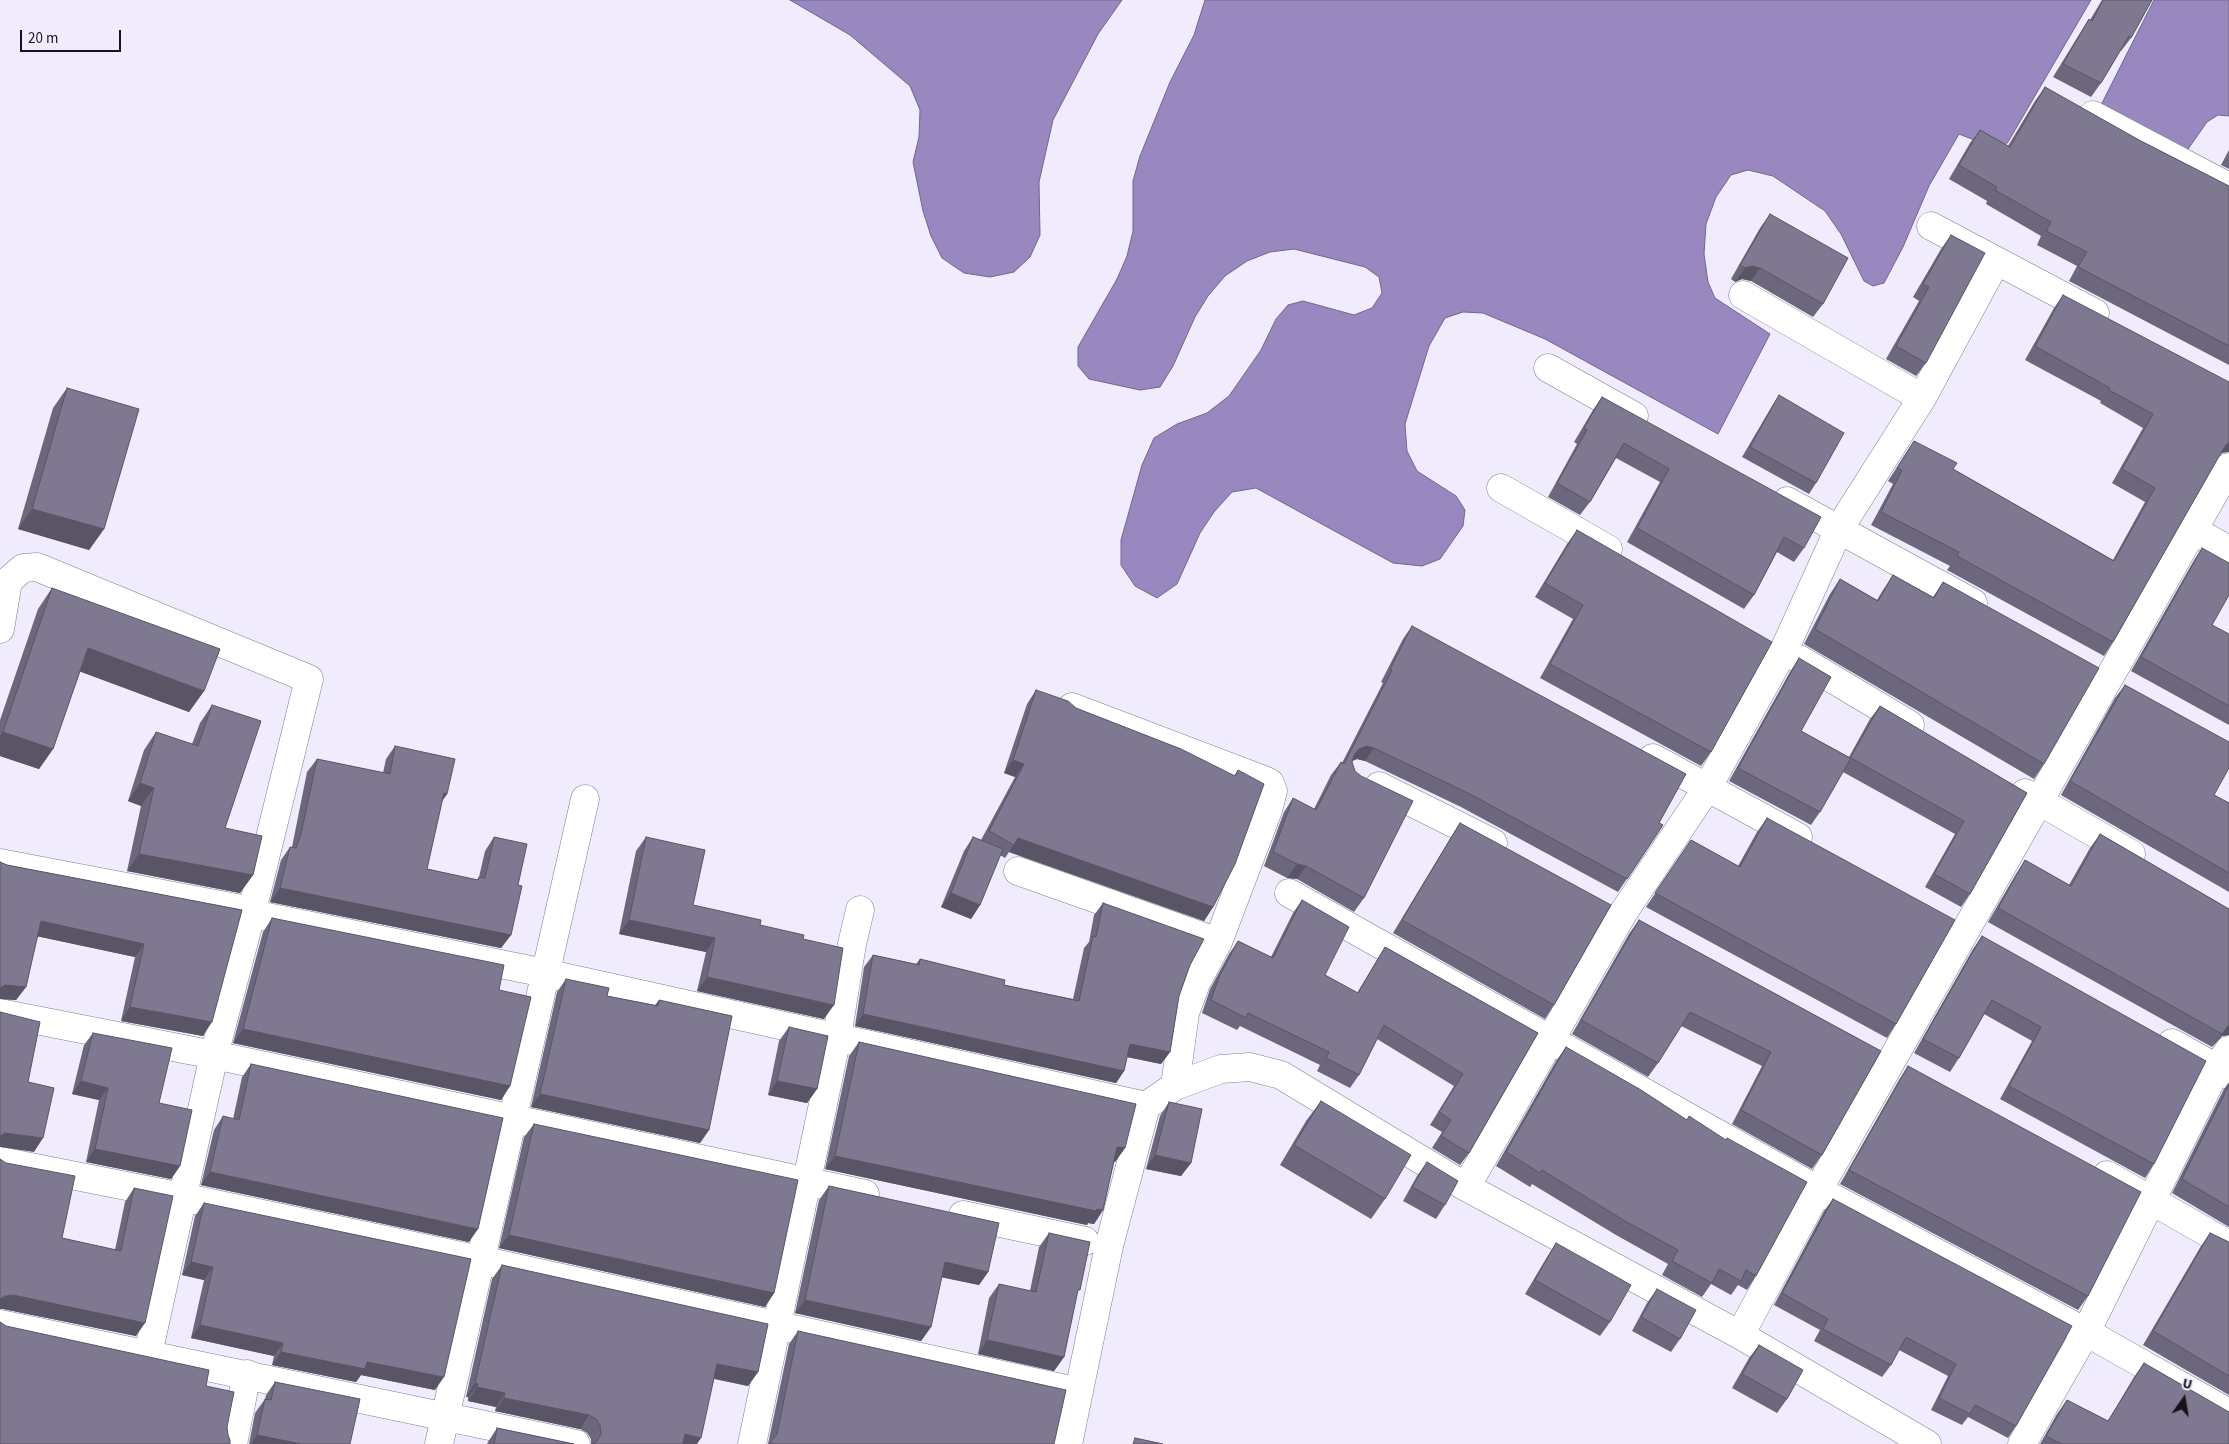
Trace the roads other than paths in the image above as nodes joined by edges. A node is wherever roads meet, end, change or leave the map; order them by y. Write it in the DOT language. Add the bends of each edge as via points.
graph roads {
  1 [pos="2075,105"];
  2 [pos="2229,187"];
  3 [pos="1931,226"];
  4 [pos="1996,260"];
  5 [pos="1743,295"];
  6 [pos="2117,324"];
  7 [pos="1548,368"];
  8 [pos="1922,398"];
  9 [pos="1659,430"];
  10 [pos="2229,467"];
  11 [pos="1762,487"];
  12 [pos="1501,488"];
  13 [pos="1839,529"];
  14 [pos="2193,530"];
  15 [pos="2229,550"];
  16 [pos="1630,562"];
  17 [pos="1995,615"];
  18 [pos="0,629"];
  19 [pos="1758,635"];
  20 [pos="1784,650"];
  21 [pos="2100,672"];
  22 [pos="2134,691"];
  23 [pos="1072,707"];
  24 [pos="1929,736"];
  25 [pos="1630,746"];
  26 [pos="1358,775"];
  27 [pos="2006,781"];
  28 [pos="1707,788"];
  29 [pos="585,799"];
  30 [pos="2040,801"];
  31 [pos="1819,848"];
  32 [pos="1513,854"];
  33 [pos="0,863"];
  34 [pos="2152,866"];
  35 [pos="1018,871"];
  36 [pos="1289,893"];
  37 [pos="1598,900"];
  38 [pos="860,910"];
  39 [pos="252,911"];
  40 [pos="1632,918"];
  41 [pos="1958,923"];
  42 [pos="1218,942"];
  43 [pos="1992,942"];
  44 [pos="545,972"];
  45 [pos="0,1013"];
  46 [pos="2150,1031"];
  47 [pos="837,1037"];
  48 [pos="1551,1039"];
  49 [pos="1867,1045"];
  50 [pos="214,1055"];
  51 [pos="1902,1064"];
  52 [pos="2225,1064"];
  53 [pos="1175,1086"];
  54 [pos="1146,1106"];
  55 [pos="512,1118"];
  56 [pos="0,1161"];
  57 [pos="2083,1162"];
  58 [pos="807,1182"];
  59 [pos="1466,1187"];
  60 [pos="1818,1190"];
  61 [pos="182,1197"];
  62 [pos="885,1198"];
  63 [pos="2153,1200"];
  64 [pos="944,1211"];
  65 [pos="2229,1245"];
  66 [pos="1109,1246"];
  67 [pos="480,1260"];
  68 [pos="0,1324"];
  69 [pos="777,1325"];
  70 [pos="2086,1332"];
  71 [pos="1740,1335"];
  72 [pos="148,1354"];
  73 [pos="247,1374"];
  74 [pos="1079,1392"];
  75 [pos="2229,1413"];
  76 [pos="444,1416"];
  77 [pos="1912,1440"];
  78 [pos="233,1444"];
  79 [pos="439,1444"];
  80 [pos="576,1444"];
  81 [pos="752,1444"];
  82 [pos="1068,1444"];
  83 [pos="2022,1444"];
  1 -- 2 [label="street"];
  3 -- 4 [label="street"];
  4 -- 6 [label="street"];
  4 -- 8 [label="street"];
  5 -- 8 [label="street"];
  7 -- 9 [label="street"];
  8 -- 13 [label="street"];
  10 -- 14 [label="street"];
  11 -- 13 [label="street"];
  12 -- 16 [label="street"];
  13 -- 17 [label="street"];
  13 -- 20 [label="street"];
  14 -- 15 [label="street"];
  14 -- 21 [label="street"];
  18 -- 39 [label="street" via="8,581 23,568 37,567 309,679"];
  19 -- 20 [label="street"];
  20 -- 24 [label="street"];
  20 -- 28 [label="street"];
  21 -- 22 [label="street"];
  21 -- 30 [label="street"];
  23 -- 42 [label="street" via="1270,784 1272,791 1268,810"];
  25 -- 28 [label="street"];
  26 -- 32 [label="street" via="1454,821"];
  27 -- 30 [label="street"];
  28 -- 31 [label="street"];
  28 -- 40 [label="street"];
  29 -- 44 [label="street"];
  30 -- 34 [label="street"];
  30 -- 41 [label="street"];
  33 -- 39 [label="street"];
  35 -- 42 [label="street"];
  36 -- 48 [label="street"];
  37 -- 40 [label="street"];
  38 -- 47 [label="street"];
  39 -- 44 [label="street" via="262,916"];
  39 -- 50 [label="street"];
  40 -- 48 [label="street"];
  41 -- 43 [label="street"];
  41 -- 51 [label="street"];
  42 -- 53 [label="street" via="1196,983 1185,1013"];
  44 -- 47 [label="street"];
  44 -- 55 [label="street"];
  45 -- 50 [label="street"];
  46 -- 52 [label="street"];
  47 -- 54 [label="street"];
  47 -- 58 [label="street"];
  48 -- 59 [label="street"];
  48 -- 60 [label="street"];
  49 -- 51 [label="street"];
  50 -- 55 [label="street"];
  50 -- 61 [label="street"];
  51 -- 60 [label="street"];
  52 -- 63 [label="street"];
  53 -- 54 [label="street"];
  53 -- 59 [label="street" via="1221,1069 1250,1067 1281,1076"];
  54 -- 66 [label="street"];
  55 -- 58 [label="street"];
  55 -- 67 [label="street"];
  56 -- 61 [label="street"];
  57 -- 63 [label="street"];
  58 -- 62 [label="street"];
  58 -- 69 [label="street"];
  59 -- 71 [label="street"];
  60 -- 70 [label="street"];
  60 -- 71 [label="street"];
  61 -- 67 [label="street"];
  61 -- 72 [label="street"];
  63 -- 65 [label="street"];
  63 -- 70 [label="street"];
  64 -- 66 [label="street"];
  66 -- 74 [label="street"];
  67 -- 69 [label="street"];
  67 -- 76 [label="street"];
  68 -- 72 [label="street"];
  69 -- 74 [label="street"];
  69 -- 81 [label="street"];
  70 -- 75 [label="street"];
  70 -- 83 [label="street"];
  71 -- 77 [label="street"];
  72 -- 73 [label="street"];
  73 -- 76 [label="street"];
  73 -- 78 [label="street"];
  74 -- 82 [label="street"];
  76 -- 79 [label="street"];
  76 -- 80 [label="street"];
}
